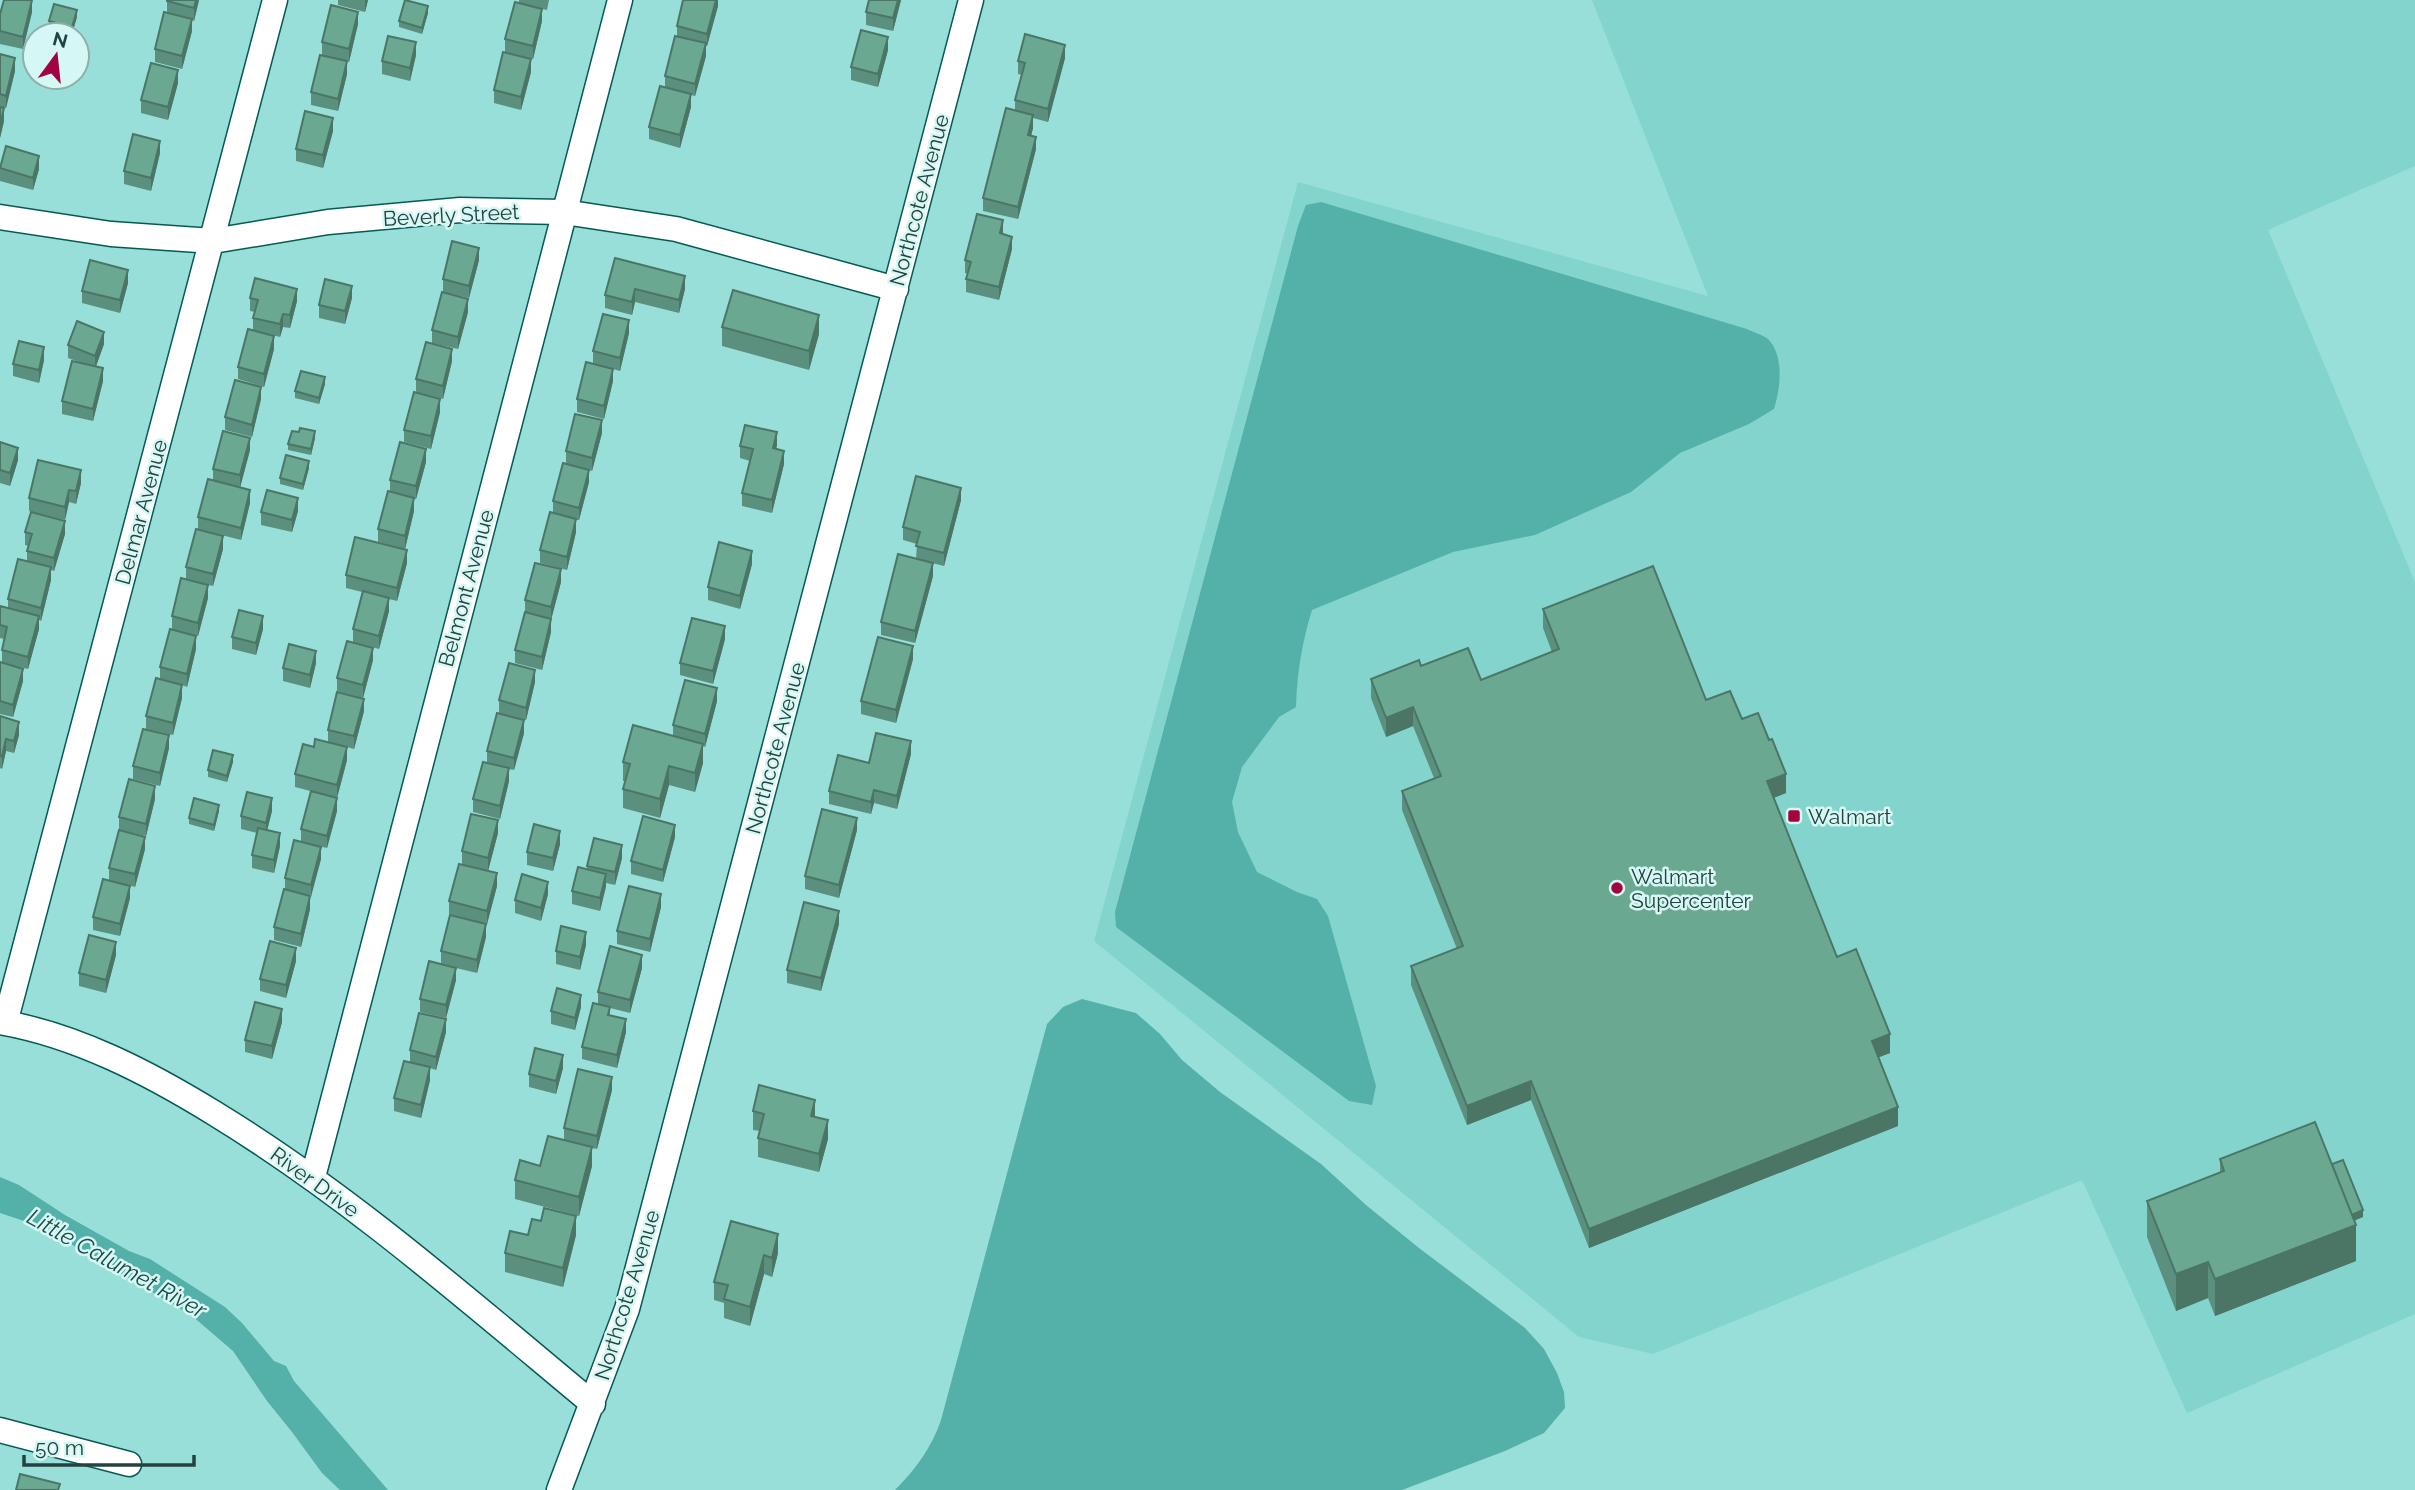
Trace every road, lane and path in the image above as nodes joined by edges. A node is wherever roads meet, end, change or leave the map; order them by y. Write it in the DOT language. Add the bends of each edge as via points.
graph roads {
  1 [pos="275,0"];
  2 [pos="620,0"];
  3 [pos="971,0"];
  4 [pos="564,212"];
  5 [pos="0,217"];
  6 [pos="213,241"];
  7 [pos="896,289"];
  8 [pos="3,1022"];
  9 [pos="313,1177"];
  10 [pos="593,1404"];
  11 [pos="0,1430"];
  12 [pos="129,1464"];
  13 [pos="559,1490"];
  1 -- 6 [label="street, Delmar Avenue"];
  2 -- 4 [label="street, Belmont Avenue"];
  3 -- 7 [label="street, Northcote Avenue"];
  4 -- 6 [label="street, Beverly Street" via="460,210 328,222"];
  4 -- 7 [label="street, Beverly Street" via="676,229"];
  4 -- 9 [label="street, Belmont Avenue"];
  5 -- 6 [label="street, Beverly Street" via="111,234"];
  6 -- 8 [label="street, Delmar Avenue"];
  7 -- 10 [label="street, Northcote Avenue" via="627,1309"];
  8 -- 9 [label="street, River Drive" via="124,1063 183,1094"];
  9 -- 10 [label="street, River Drive"];
  10 -- 13 [label="street, Northcote Avenue"];
  11 -- 12 [label="street"];
}
